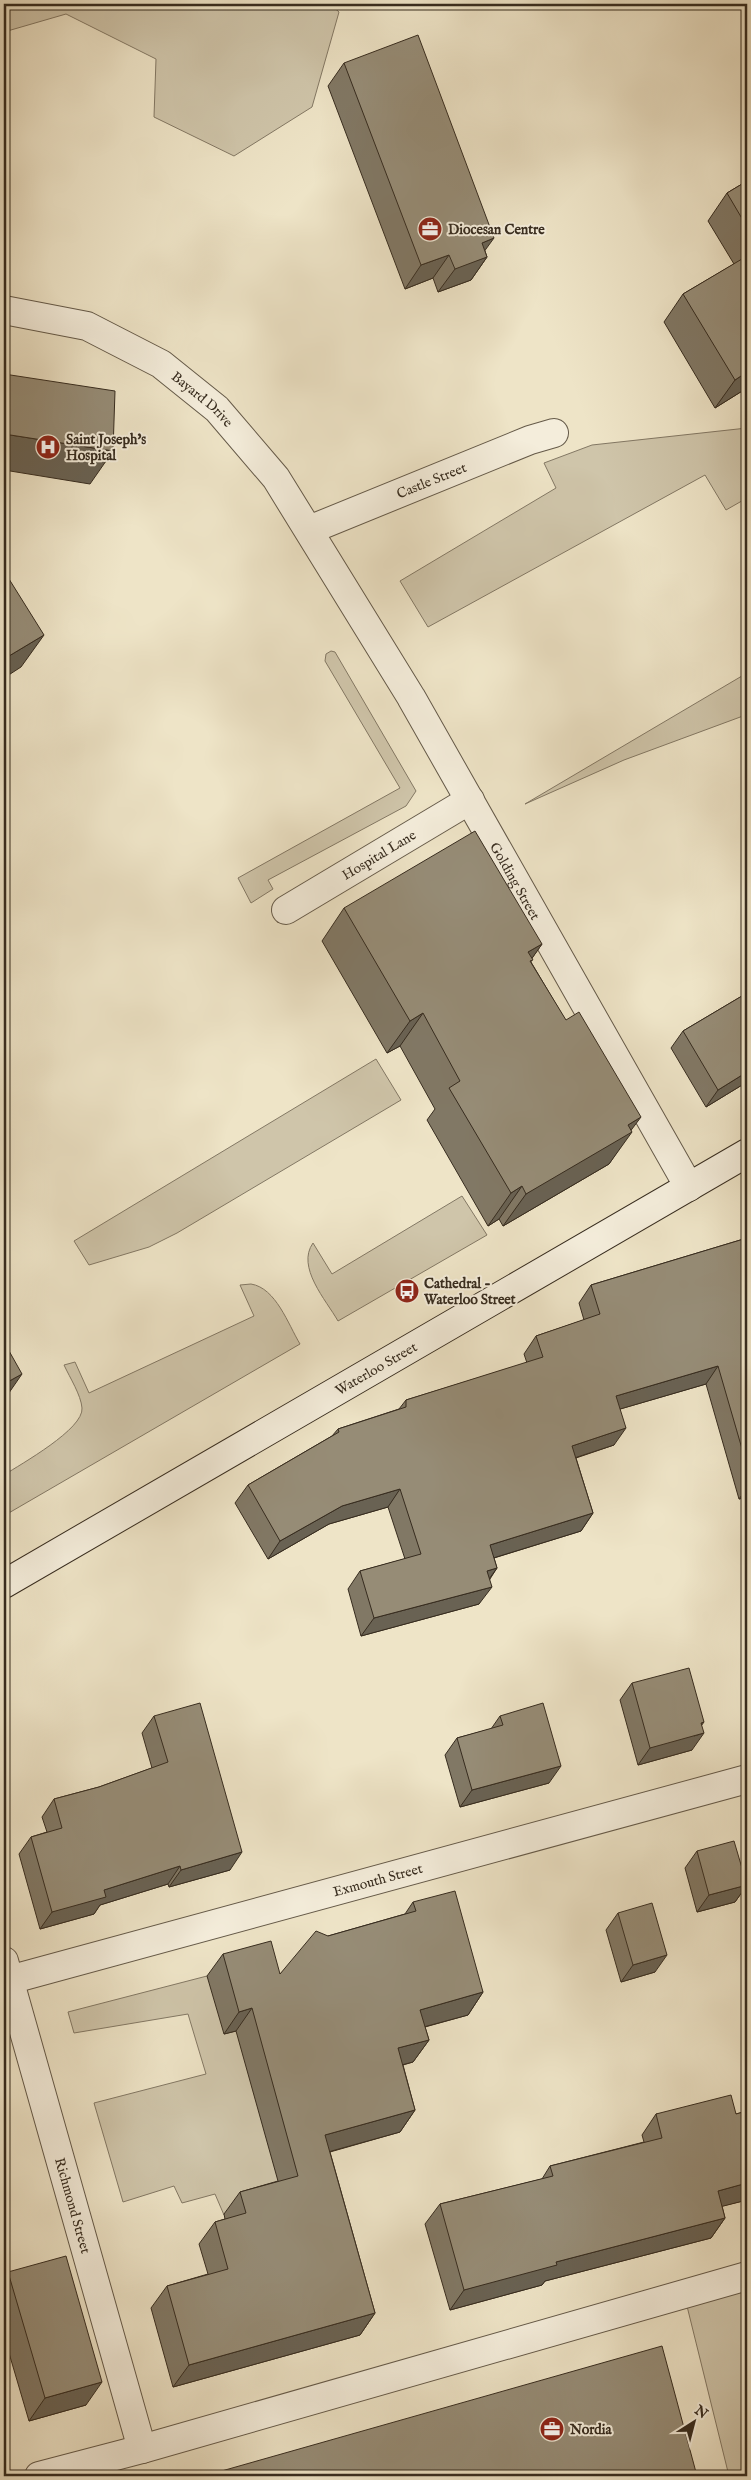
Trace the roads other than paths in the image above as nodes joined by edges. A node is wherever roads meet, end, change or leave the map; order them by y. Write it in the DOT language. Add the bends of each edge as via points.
graph roads {
  1 [pos="4,310"];
  2 [pos="554,433"];
  3 [pos="309,530"];
  4 [pos="338,576"];
  5 [pos="470,800"];
  6 [pos="286,910"];
  7 [pos="747,1153"];
  8 [pos="689,1187"];
  9 [pos="4,1584"];
  10 [pos="747,1779"];
  11 [pos="6,1971"];
  12 [pos="747,2276"];
  13 [pos="142,2449"];
  14 [pos="40,2476"];
  1 -- 3 [label="street, Bayard Drive" via="87,326 162,364 217,409 276,478"];
  2 -- 3 [label="street, Castle Street"];
  3 -- 4 [label="street, Bayard Drive"];
  4 -- 5 [label="street, Golding Street"];
  5 -- 6 [label="street, Hospital Lane"];
  5 -- 8 [label="street, Golding Street"];
  7 -- 8 [label="street, Waterloo Street"];
  8 -- 9 [label="street, Waterloo Street"];
  10 -- 11 [label="street, Exmouth Street"];
  11 -- 13 [label="street, Richmond Street"];
  12 -- 13 [label="street"];
  13 -- 14 [label="street"];
}
